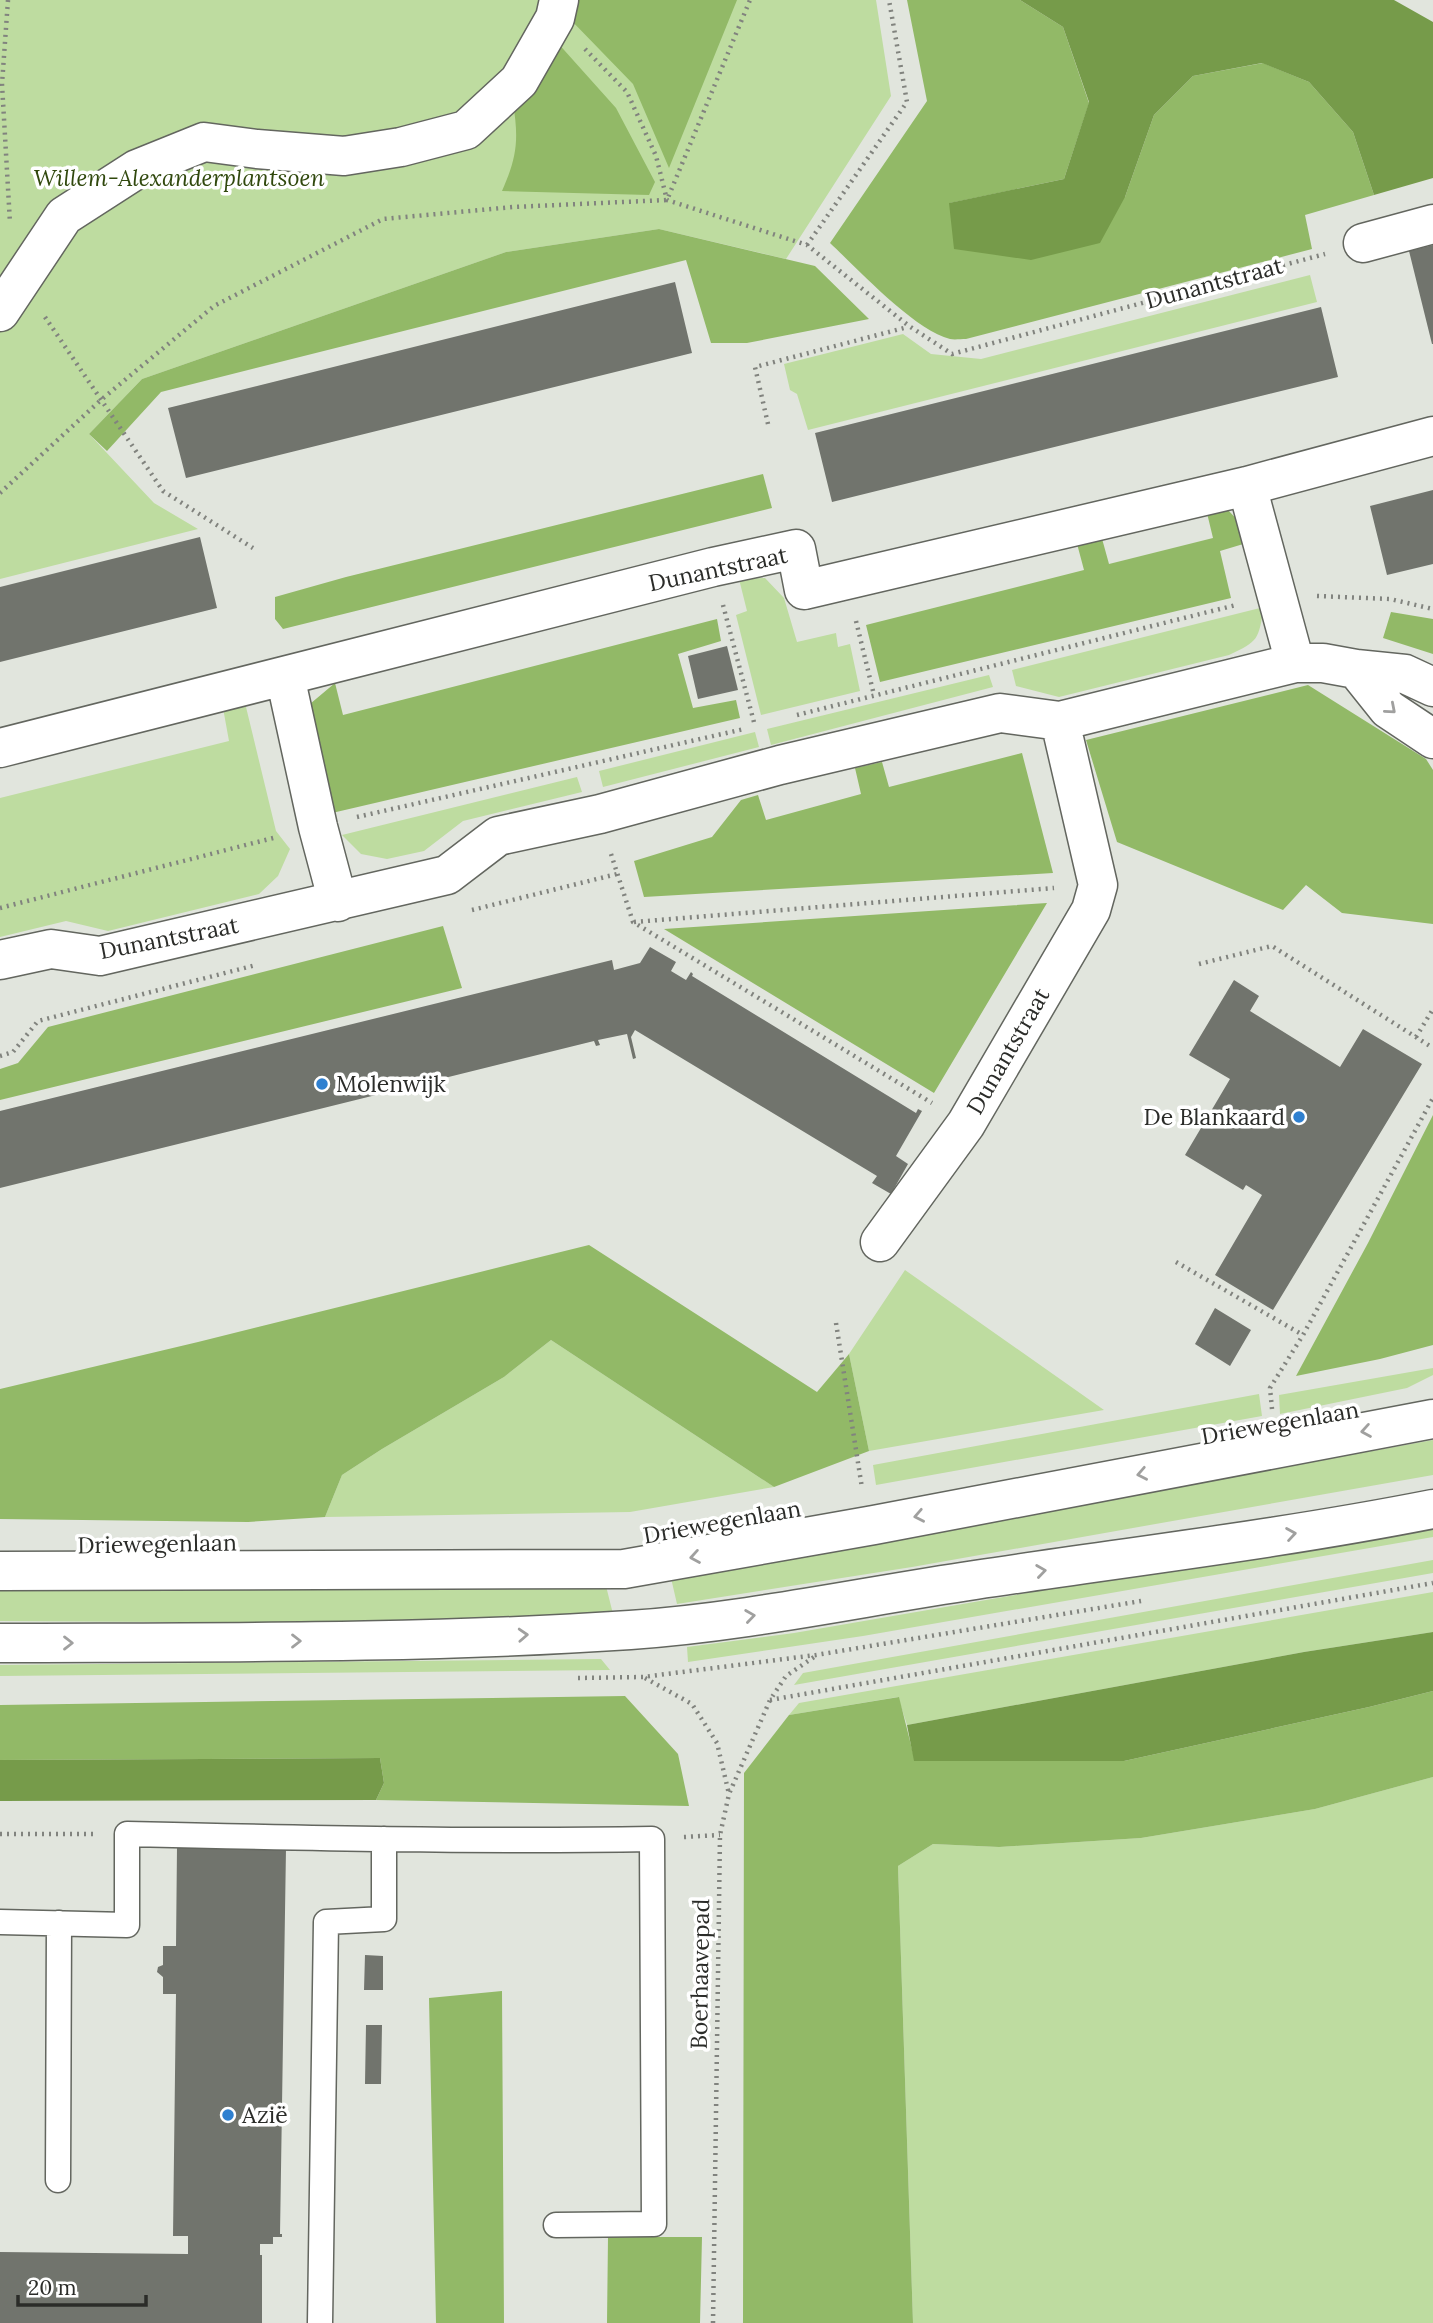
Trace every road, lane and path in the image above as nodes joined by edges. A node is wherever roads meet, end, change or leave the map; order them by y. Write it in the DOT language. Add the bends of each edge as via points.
graph roads {
  1 [pos="750,0"];
  2 [pos="889,0"];
  3 [pos="557,9"];
  4 [pos="667,200"];
  5 [pos="1433,224"];
  6 [pos="1363,243"];
  7 [pos="807,245"];
  8 [pos="0,312"];
  9 [pos="909,326"];
  10 [pos="102,399"];
  11 [pos="768,424"];
  12 [pos="1433,436"];
  13 [pos="1247,486"];
  14 [pos="0,493"];
  15 [pos="253,548"];
  16 [pos="713,567"];
  17 [pos="846,580"];
  18 [pos="1277,595"];
  19 [pos="1433,609"];
  20 [pos="1295,663"];
  21 [pos="1356,669"];
  22 [pos="285,676"];
  23 [pos="1433,687"];
  24 [pos="874,695"];
  25 [pos="795,716"];
  26 [pos="1060,721"];
  27 [pos="1433,739"];
  28 [pos="0,748"];
  29 [pos="586,765"];
  30 [pos="600,814"];
  31 [pos="318,827"];
  32 [pos="617,874"];
  33 [pos="1098,885"];
  34 [pos="338,902"];
  35 [pos="0,908"];
  36 [pos="469,911"];
  37 [pos="633,922"];
  38 [pos="0,960"];
  39 [pos="267,963"];
  40 [pos="1199,964"];
  41 [pos="1433,1009"];
  42 [pos="1416,1037"];
  43 [pos="1433,1048"];
  44 [pos="0,1056"];
  45 [pos="1433,1098"];
  46 [pos="966,1124"];
  47 [pos="880,1242"];
  48 [pos="1176,1262"];
  49 [pos="836,1323"];
  50 [pos="1303,1335"];
  51 [pos="1272,1412"];
  52 [pos="1433,1419"];
  53 [pos="864,1498"];
  54 [pos="1433,1509"];
  55 [pos="0,1571"];
  56 [pos="1433,1583"];
  57 [pos="1145,1601"];
  58 [pos="0,1643"];
  59 [pos="816,1655"];
  60 [pos="643,1677"];
  61 [pos="770,1700"];
  62 [pos="0,1834"];
  63 [pos="127,1834"];
  64 [pos="384,1839"];
  65 [pos="0,1922"];
  66 [pos="59,1923"];
  67 [pos="58,2180"];
  68 [pos="556,2225"];
  69 [pos="320,2323"];
  70 [pos="713,2323"];
  1 -- 4 [label="path"];
  2 -- 7 [label="path" via="907,102"];
  3 -- 4 [label="path" via="627,92 656,156"];
  3 -- 8 [label="street" via="519,82 466,130 344,156 204,142 136,169 64,216"];
  4 -- 7 [label="path, Dunantstraat"];
  4 -- 10 [label="path" via="383,219 214,306"];
  5 -- 6 [label="street"];
  6 -- 9 [label="path, Dunantstraat" via="952,354"];
  7 -- 9 [label="path, Dunantstraat"];
  9 -- 11 [label="path" via="755,367"];
  10 -- 14 [label="path"];
  10 -- 15 [label="path" via="163,491"];
  12 -- 13 [label="street, Dunantstraat"];
  13 -- 17 [label="street, Dunantstraat"];
  13 -- 18 [label="street"];
  16 -- 17 [label="street, Dunantstraat" via="796,549 804,590"];
  16 -- 22 [label="street, Dunantstraat"];
  16 -- 29 [label="path" via="755,726"];
  17 -- 24 [label="path"];
  18 -- 19 [label="path" via="1390,599"];
  18 -- 20 [label="street"];
  18 -- 24 [label="path"];
  20 -- 21 [label="street, Dunantstraat"];
  20 -- 26 [label="street, Dunantstraat"];
  21 -- 23 [label="street, Dunantstraat" via="1405,674"];
  21 -- 27 [label="street, one-way" via="1388,709"];
  22 -- 28 [label="street, Dunantstraat"];
  22 -- 31 [label="street"];
  24 -- 25 [label="path"];
  26 -- 30 [label="street, Dunantstraat" via="1000,713"];
  26 -- 33 [label="street"];
  29 -- 30 [label="path"];
  29 -- 31 [label="path"];
  30 -- 32 [label="path"];
  30 -- 34 [label="street, Dunantstraat" via="498,836 447,876"];
  31 -- 34 [label="street"];
  31 -- 35 [label="path"];
  32 -- 36 [label="path"];
  32 -- 37 [label="path"];
  33 -- 37 [label="path"];
  33 -- 46 [label="street, Dunantstraat" via="1091,910"];
  34 -- 38 [label="street, Dunantstraat" via="100,956 51,949"];
  37 -- 46 [label="path"];
  39 -- 44 [label="path" via="38,1021 13,1052"];
  40 -- 42 [label="path" via="1272,946"];
  41 -- 42 [label="path"];
  42 -- 43 [label="path"];
  45 -- 50 [label="path"];
  46 -- 47 [label="street, Dunantstraat"];
  48 -- 50 [label="path"];
  49 -- 53 [label="path"];
  50 -- 51 [label="path" via="1270,1388"];
  52 -- 55 [label="street, Driewegenlaan, one-way" via="624,1569"];
  58 -- 54 [label="street, one-way" via="435,1640 667,1627 1224,1545"];
  56 -- 61 [label="path"];
  57 -- 59 [label="path"];
  59 -- 60 [label="path"];
  59 -- 61 [label="path, Boerhaavepad" via="786,1676"];
  61 -- 70 [label="path, Boerhaavepad" via="729,1794 720,1835"];
  62 -- 63 [label="path"];
  63 -- 64 [label="lane"];
  63 -- 66 [label="lane" via="127,1925"];
  64 -- 68 [label="lane" via="652,1839 654,2224"];
  64 -- 69 [label="lane" via="384,1919 327,1922"];
  65 -- 66 [label="lane"];
  66 -- 67 [label="lane"];
}
